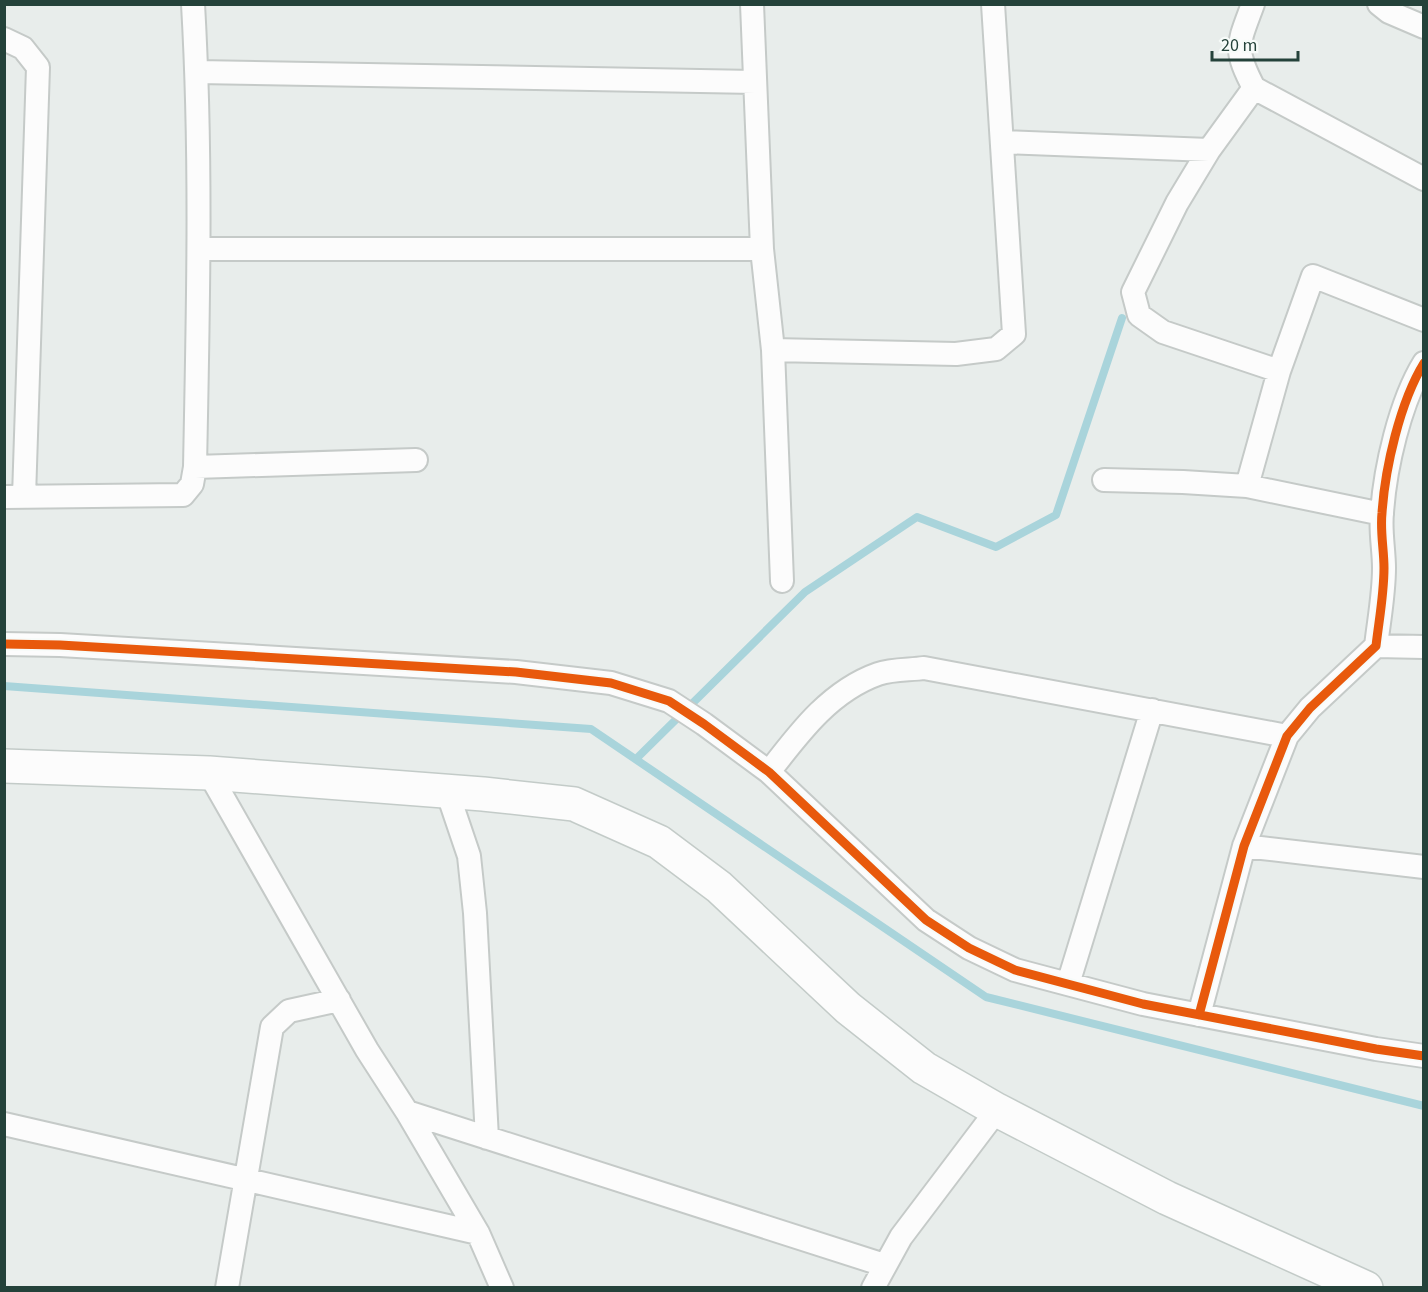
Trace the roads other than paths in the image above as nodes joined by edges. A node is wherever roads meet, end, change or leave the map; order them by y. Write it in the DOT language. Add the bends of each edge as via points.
graph roads {
  1 [pos="193,4"];
  2 [pos="752,4"];
  3 [pos="993,4"];
  4 [pos="1253,4"];
  5 [pos="1379,4"];
  6 [pos="1424,27"];
  7 [pos="4,39"];
  8 [pos="197,72"];
  9 [pos="755,81"];
  10 [pos="1254,88"];
  11 [pos="1002,142"];
  12 [pos="1209,150"];
  13 [pos="1424,179"];
  14 [pos="200,249"];
  15 [pos="762,249"];
  16 [pos="1424,320"];
  17 [pos="773,350"];
  18 [pos="1424,363"];
  19 [pos="1279,370"];
  20 [pos="416,460"];
  21 [pos="195,467"];
  22 [pos="1104,480"];
  23 [pos="1247,486"];
  24 [pos="14,497"];
  25 [pos="1382,514"];
  26 [pos="782,581"];
  27 [pos="4,644"];
  28 [pos="1376,646"];
  29 [pos="1424,646"];
  30 [pos="1152,710"];
  31 [pos="1287,736"];
  32 [pos="4,766"];
  33 [pos="769,772"];
  34 [pos="209,773"];
  35 [pos="447,791"];
  36 [pos="1244,846"];
  37 [pos="1424,867"];
  38 [pos="1068,984"];
  39 [pos="339,1000"];
  40 [pos="1199,1015"];
  41 [pos="1424,1056"];
  42 [pos="998,1110"];
  43 [pos="407,1112"];
  44 [pos="4,1124"];
  45 [pos="487,1138"];
  46 [pos="247,1180"];
  47 [pos="478,1233"];
  48 [pos="884,1265"];
  49 [pos="228,1287"];
  50 [pos="502,1287"];
  51 [pos="873,1287"];
  52 [pos="1366,1287"];
  1 -- 8 [label="street"];
  2 -- 9 [label="street"];
  3 -- 11 [label="street"];
  4 -- 10 [label="street" via="1238,45 1242,66"];
  5 -- 6 [label="street"];
  7 -- 24 [label="street" via="23,48 38,67"];
  8 -- 9 [label="street"];
  8 -- 14 [label="street"];
  9 -- 15 [label="street"];
  10 -- 12 [label="street"];
  10 -- 13 [label="street"];
  11 -- 12 [label="street"];
  11 -- 17 [label="street" via="1014,334 996,349 956,354"];
  12 -- 19 [label="street" via="1177,203 1133,292 1139,315 1163,333"];
  14 -- 15 [label="street"];
  14 -- 21 [label="street"];
  15 -- 17 [label="street"];
  16 -- 19 [label="street" via="1313,276"];
  17 -- 26 [label="street"];
  18 -- 25 [label="street" via="1400,418"];
  19 -- 23 [label="street"];
  20 -- 21 [label="street"];
  21 -- 24 [label="street" via="192,484 183,495"];
  22 -- 23 [label="street"];
  23 -- 25 [label="street"];
  25 -- 28 [label="street" via="1384,568"];
  27 -- 33 [label="street" via="516,672 611,683 669,701"];
  28 -- 29 [label="street"];
  28 -- 31 [label="street" via="1310,708"];
  30 -- 31 [label="street"];
  30 -- 33 [label="street" via="924,668 880,673 852,686 808,722"];
  30 -- 38 [label="street"];
  31 -- 36 [label="street"];
  32 -- 34 [label="street"];
  33 -- 38 [label="street" via="926,920 969,948 1015,970"];
  34 -- 35 [label="street"];
  34 -- 39 [label="street"];
  35 -- 42 [label="street" via="574,804 658,842 719,887 848,1008 924,1068"];
  35 -- 45 [label="street" via="469,856"];
  36 -- 37 [label="street"];
  36 -- 40 [label="street"];
  38 -- 40 [label="street"];
  39 -- 43 [label="street"];
  39 -- 46 [label="street" via="290,1011 272,1027"];
  40 -- 41 [label="street"];
  42 -- 48 [label="street"];
  42 -- 52 [label="street" via="1167,1198"];
  43 -- 45 [label="street"];
  43 -- 47 [label="street"];
  44 -- 46 [label="street"];
  45 -- 48 [label="street"];
  46 -- 47 [label="street"];
  46 -- 49 [label="street"];
  47 -- 50 [label="street"];
  48 -- 51 [label="street"];
}
